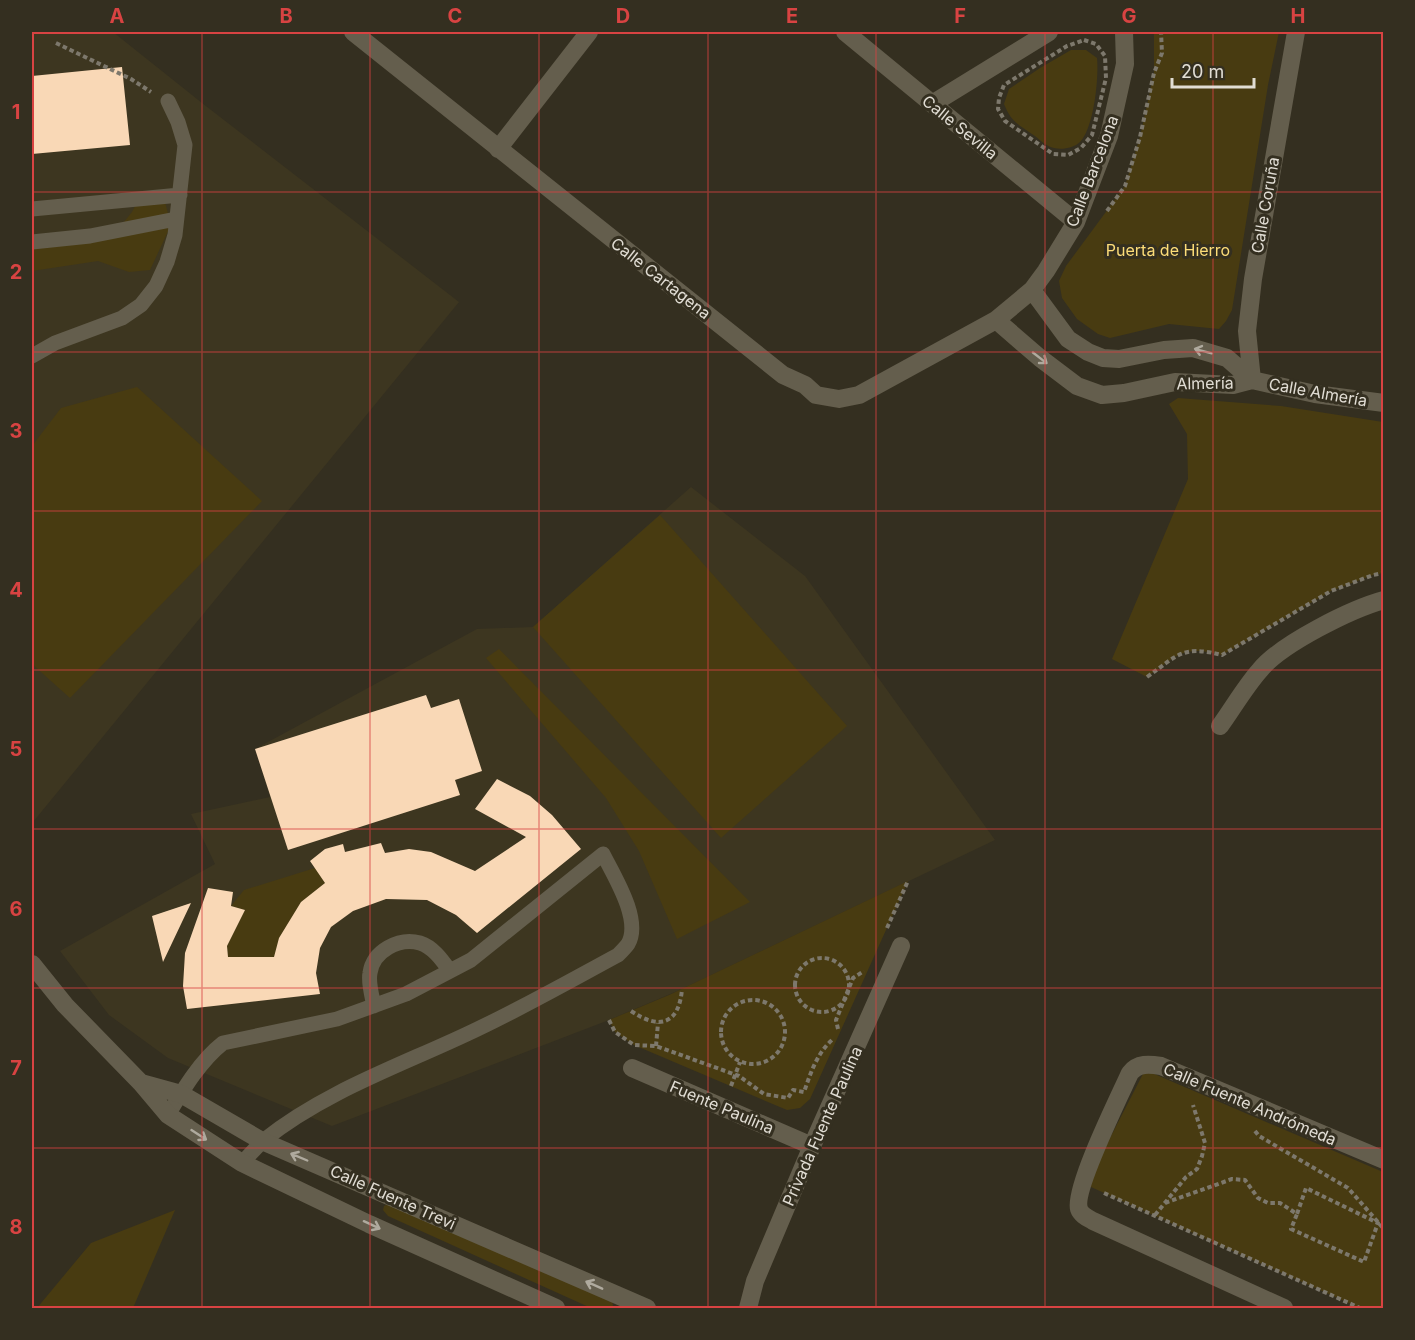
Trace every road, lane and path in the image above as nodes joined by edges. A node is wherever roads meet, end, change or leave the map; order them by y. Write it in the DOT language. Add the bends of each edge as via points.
graph roads {
  1 [pos="353,32"];
  2 [pos="589,32"];
  3 [pos="845,32"];
  4 [pos="1049,32"];
  5 [pos="1124,32"];
  6 [pos="1296,32"];
  7 [pos="56,43"];
  8 [pos="1004,85"];
  9 [pos="168,100"];
  10 [pos="932,104"];
  11 [pos="498,149"];
  12 [pos="180,195"];
  13 [pos="32,209"];
  14 [pos="176,219"];
  15 [pos="1076,222"];
  16 [pos="32,243"];
  17 [pos="1032,290"];
  18 [pos="996,321"];
  19 [pos="32,356"];
  20 [pos="1252,380"];
  21 [pos="1383,403"];
  22 [pos="1383,573"];
  23 [pos="1383,600"];
  24 [pos="1147,677"];
  25 [pos="1220,726"];
  26 [pos="908,881"];
  27 [pos="883,938"];
  28 [pos="901,946"];
  29 [pos="32,964"];
  30 [pos="870,967"];
  31 [pos="450,971"];
  32 [pos="682,989"];
  33 [pos="847,996"];
  34 [pos="374,1006"];
  35 [pos="631,1011"];
  36 [pos="609,1020"];
  37 [pos="658,1023"];
  38 [pos="656,1046"];
  39 [pos="740,1062"];
  40 [pos="632,1068"];
  41 [pos="141,1083"];
  42 [pos="732,1086"];
  43 [pos="181,1094"];
  44 [pos="1188,1096"];
  45 [pos="168,1115"];
  46 [pos="1253,1123"];
  47 [pos="262,1141"];
  48 [pos="812,1146"];
  49 [pos="1383,1160"];
  50 [pos="242,1163"];
  51 [pos="1102,1192"];
  52 [pos="1165,1203"];
  53 [pos="1297,1214"];
  54 [pos="1155,1216"];
  55 [pos="1378,1223"];
  56 [pos="1383,1229"];
  57 [pos="556,1308"];
  58 [pos="647,1308"];
  59 [pos="748,1308"];
  60 [pos="1284,1308"];
  61 [pos="1360,1308"];
  1 -- 11 [label="street, Calle Cartagena"];
  2 -- 11 [label="street"];
  3 -- 10 [label="street, Calle Sevilla"];
  4 -- 10 [label="street"];
  5 -- 15 [label="street, Calle Barcelona" via="1125,64 1110,136"];
  6 -- 20 [label="street, Calle Coruña" via="1253,279 1247,331"];
  7 -- 9 [label="path"];
  8 -- 8 [label="path" via="1067,46 1084,40 1096,44 1105,56 1106,78 1092,135 1068,155 1053,154 1005,121 998,109"];
  9 -- 12 [label="lane" via="185,145"];
  10 -- 15 [label="street, Calle Sevilla"];
  11 -- 18 [label="street, Calle Cartagena" via="783,375 816,394 839,399 860,395"];
  12 -- 13 [label="lane"];
  12 -- 14 [label="lane"];
  14 -- 16 [label="lane"];
  14 -- 19 [label="lane" via="167,262 156,286 141,305 122,318"];
  15 -- 17 [label="street, Calle Barcelona"];
  17 -- 18 [label="street, Calle Barcelona"];
  20 -- 17 [label="street, Almería, one-way" via="1227,358 1193,348 1119,358 1088,352 1068,339"];
  18 -- 20 [label="street, Almería, one-way" via="1077,386 1102,394 1175,382 1233,385"];
  20 -- 21 [label="street, Calle Almería"];
  22 -- 24 [label="path" via="1331,591 1222,655 1202,650 1183,652"];
  23 -- 25 [label="street" via="1368,604 1286,648 1261,668"];
  26 -- 27 [label="path"];
  28 -- 48 [label="street, Privada Fuente Paulina"];
  29 -- 41 [label="street, Calle Fuente Trevi" via="71,1012"];
  30 -- 33 [label="path" via="853,978"];
  31 -- 34 [label="lane"];
  31 -- 34 [label="lane" via="431,949 420,943 393,944 383,950 370,973"];
  31 -- 47 [label="lane" via="471,960 603,854 630,911 629,943 618,956 470,1033 355,1085"];
  32 -- 37 [label="path" via="680,1006 672,1017"];
  33 -- 33 [label="path" via="846,971 833,960 808,961 797,974 796,993 807,1007 816,1011 834,1010"];
  33 -- 38 [label="path" via="836,1020 839,1034 827,1044 813,1066 804,1092 793,1090 788,1098 764,1094 739,1076"];
  34 -- 43 [label="lane" via="337,1019 223,1043"];
  35 -- 37 [label="path"];
  36 -- 38 [label="path" via="615,1032 634,1045"];
  37 -- 38 [label="path"];
  39 -- 39 [label="path" via="751,1065 772,1059 784,1041 783,1020 768,1004 748,1000 730,1009 724,1018 724,1048"];
  39 -- 42 [label="path"];
  40 -- 48 [label="street, Fuente Paulina"];
  41 -- 43 [label="street, Calle Fuente Trevi"];
  41 -- 45 [label="street, Calle Fuente Trevi"];
  43 -- 45 [label="lane"];
  43 -- 47 [label="street, Calle Fuente Trevi"];
  44 -- 52 [label="path" via="1205,1143 1197,1169"];
  45 -- 50 [label="street, Calle Fuente Trevi, one-way"];
  46 -- 55 [label="path" via="1259,1136 1348,1188"];
  47 -- 50 [label="lane"];
  58 -- 47 [label="street, Calle Fuente Trevi, one-way"];
  48 -- 59 [label="street, Privada Fuente Paulina" via="755,1281"];
  49 -- 60 [label="street, Calle Fuente Andrómeda" via="1161,1066 1144,1065 1130,1073 1089,1167 1079,1208 1093,1221"];
  50 -- 57 [label="street, Calle Fuente Trevi, one-way"];
  51 -- 54 [label="path"];
  52 -- 53 [label="path" via="1232,1179 1245,1180 1258,1198 1280,1203"];
  52 -- 54 [label="path"];
  53 -- 55 [label="path" via="1306,1188"];
  53 -- 55 [label="path" via="1291,1229 1364,1262"];
  54 -- 61 [label="path"];
  55 -- 56 [label="path"];
}
